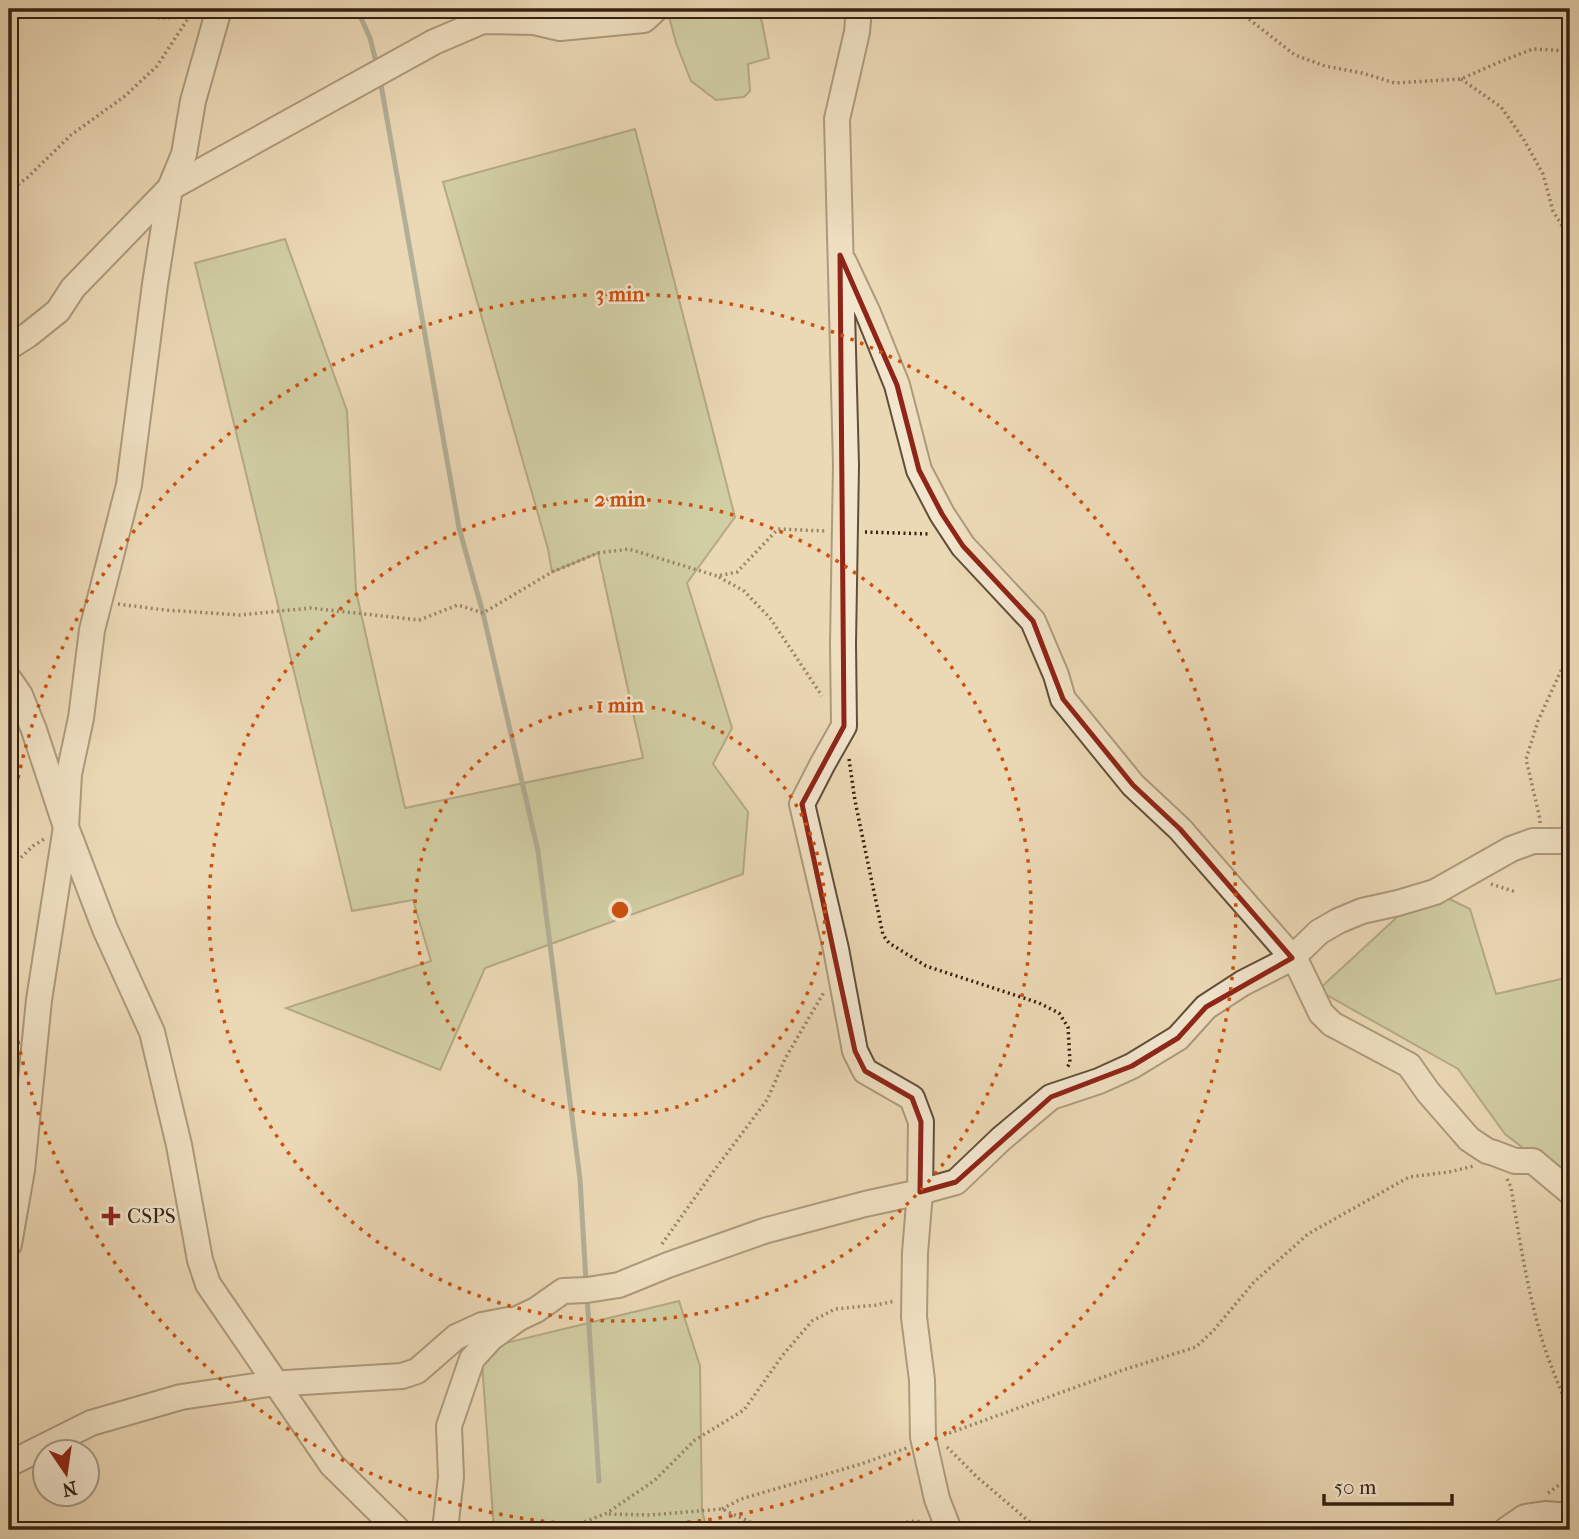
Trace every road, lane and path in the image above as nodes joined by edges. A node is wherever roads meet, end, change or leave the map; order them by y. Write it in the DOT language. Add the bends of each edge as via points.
graph roads {
  1 [pos="143,9"];
  2 [pos="200,9"];
  3 [pos="219,9"];
  4 [pos="656,9"];
  5 [pos="859,9"];
  6 [pos="1236,9"];
  7 [pos="189,17"];
  8 [pos="1570,51"];
  9 [pos="1461,79"];
  10 [pos="170,188"];
  11 [pos="9,191"];
  12 [pos="1570,236"];
  13 [pos="841,255"];
  14 [pos="1570,329"];
  15 [pos="9,347"];
  16 [pos="1570,366"];
  17 [pos="845,532"];
  18 [pos="957,537"];
  19 [pos="717,576"];
  20 [pos="99,601"];
  21 [pos="1570,651"];
  22 [pos="9,679"];
  23 [pos="824,699"];
  24 [pos="844,726"];
  25 [pos="66,827"];
  26 [pos="1570,838"];
  27 [pos="1533,841"];
  28 [pos="9,869"];
  29 [pos="1293,958"];
  30 [pos="826,984"];
  31 [pos="1051,1097"];
  32 [pos="1494,1153"];
  33 [pos="919,1192"];
  34 [pos="1570,1192"];
  35 [pos="9,1244"];
  36 [pos="641,1275"];
  37 [pos="914,1296"];
  38 [pos="520,1318"];
  39 [pos="276,1384"];
  40 [pos="1570,1413"];
  41 [pos="931,1439"];
  42 [pos="9,1464"];
  43 [pos="722,1509"];
  44 [pos="607,1513"];
  45 [pos="1570,1516"];
  46 [pos="948,1529"];
  47 [pos="398,1530"];
  48 [pos="444,1530"];
  49 [pos="564,1530"];
  50 [pos="774,1530"];
  51 [pos="852,1530"];
  52 [pos="1039,1530"];
  53 [pos="1506,1530"];
  1 -- 7 [label="path" via="159,18"];
  2 -- 7 [label="path"];
  3 -- 10 [label="street" via="193,101 184,154"];
  4 -- 10 [label="street" via="644,20 560,28 534,22 483,22 434,42"];
  5 -- 13 [label="street" via="837,119"];
  6 -- 9 [label="path" via="1295,55 1325,66 1395,83"];
  7 -- 11 [label="path" via="157,66"];
  8 -- 9 [label="path" via="1533,49"];
  9 -- 12 [label="path" via="1509,118 1543,174 1553,211"];
  10 -- 15 [label="street" via="73,288 58,311"];
  10 -- 20 [label="street" via="129,485"];
  13 -- 17 [label="street"];
  13 -- 18 [label="street" via="897,385 919,470"];
  14 -- 16 [label="path" via="1566,344"];
  17 -- 18 [label="path"];
  17 -- 19 [label="path" via="778,529 737,572"];
  17 -- 24 [label="street"];
  18 -- 29 [label="street" via="1033,621 1063,699 1133,785 1180,829"];
  19 -- 20 [label="path" via="629,549 598,553 552,572 483,613 458,605 419,620 310,608 240,615"];
  19 -- 23 [label="path" via="744,591 770,618"];
  20 -- 25 [label="street" via="69,774"];
  21 -- 27 [label="path" via="1526,759 1540,819"];
  22 -- 25 [label="street" via="34,730"];
  24 -- 31 [label="path" via="883,936 926,966 1059,1013 1068,1027 1070,1063"];
  24 -- 33 [label="street" via="802,804 855,1051 865,1071 912,1098 921,1122"];
  25 -- 28 [label="path" via="33,846"];
  25 -- 35 [label="street"];
  25 -- 39 [label="street" via="152,1032 208,1283"];
  26 -- 27 [label="street"];
  27 -- 29 [label="street" via="1435,892 1338,920"];
  29 -- 31 [label="street" via="1206,1007 1178,1038 1132,1066"];
  29 -- 32 [label="street" via="1321,1013 1332,1024 1409,1065 1469,1139"];
  30 -- 36 [label="path" via="767,1100"];
  31 -- 33 [label="street" via="956,1182"];
  32 -- 34 [label="street" via="1533,1161"];
  32 -- 40 [label="path" via="1511,1187 1541,1337"];
  32 -- 41 [label="path" via="1482,1163 1409,1177 1308,1234 1254,1282 1196,1347"];
  33 -- 36 [label="street" via="764,1231"];
  33 -- 37 [label="street"];
  36 -- 38 [label="street" via="619,1285 563,1291"];
  37 -- 41 [label="street"];
  37 -- 44 [label="path" via="835,1309 813,1321 744,1410 695,1440 654,1480"];
  38 -- 39 [label="street" via="482,1325 456,1337 417,1371 402,1376"];
  38 -- 48 [label="street" via="491,1338 472,1359 449,1426 451,1477"];
  39 -- 42 [label="street" via="181,1397 90,1423"];
  39 -- 47 [label="street" via="332,1465"];
  41 -- 43 [label="path" via="740,1499"];
  41 -- 46 [label="street" via="937,1499"];
  41 -- 52 [label="path"];
  43 -- 44 [label="path"];
  43 -- 50 [label="path"];
  44 -- 49 [label="path"];
  45 -- 53 [label="street" via="1525,1517"];
  46 -- 51 [label="path" via="916,1521"];
}
